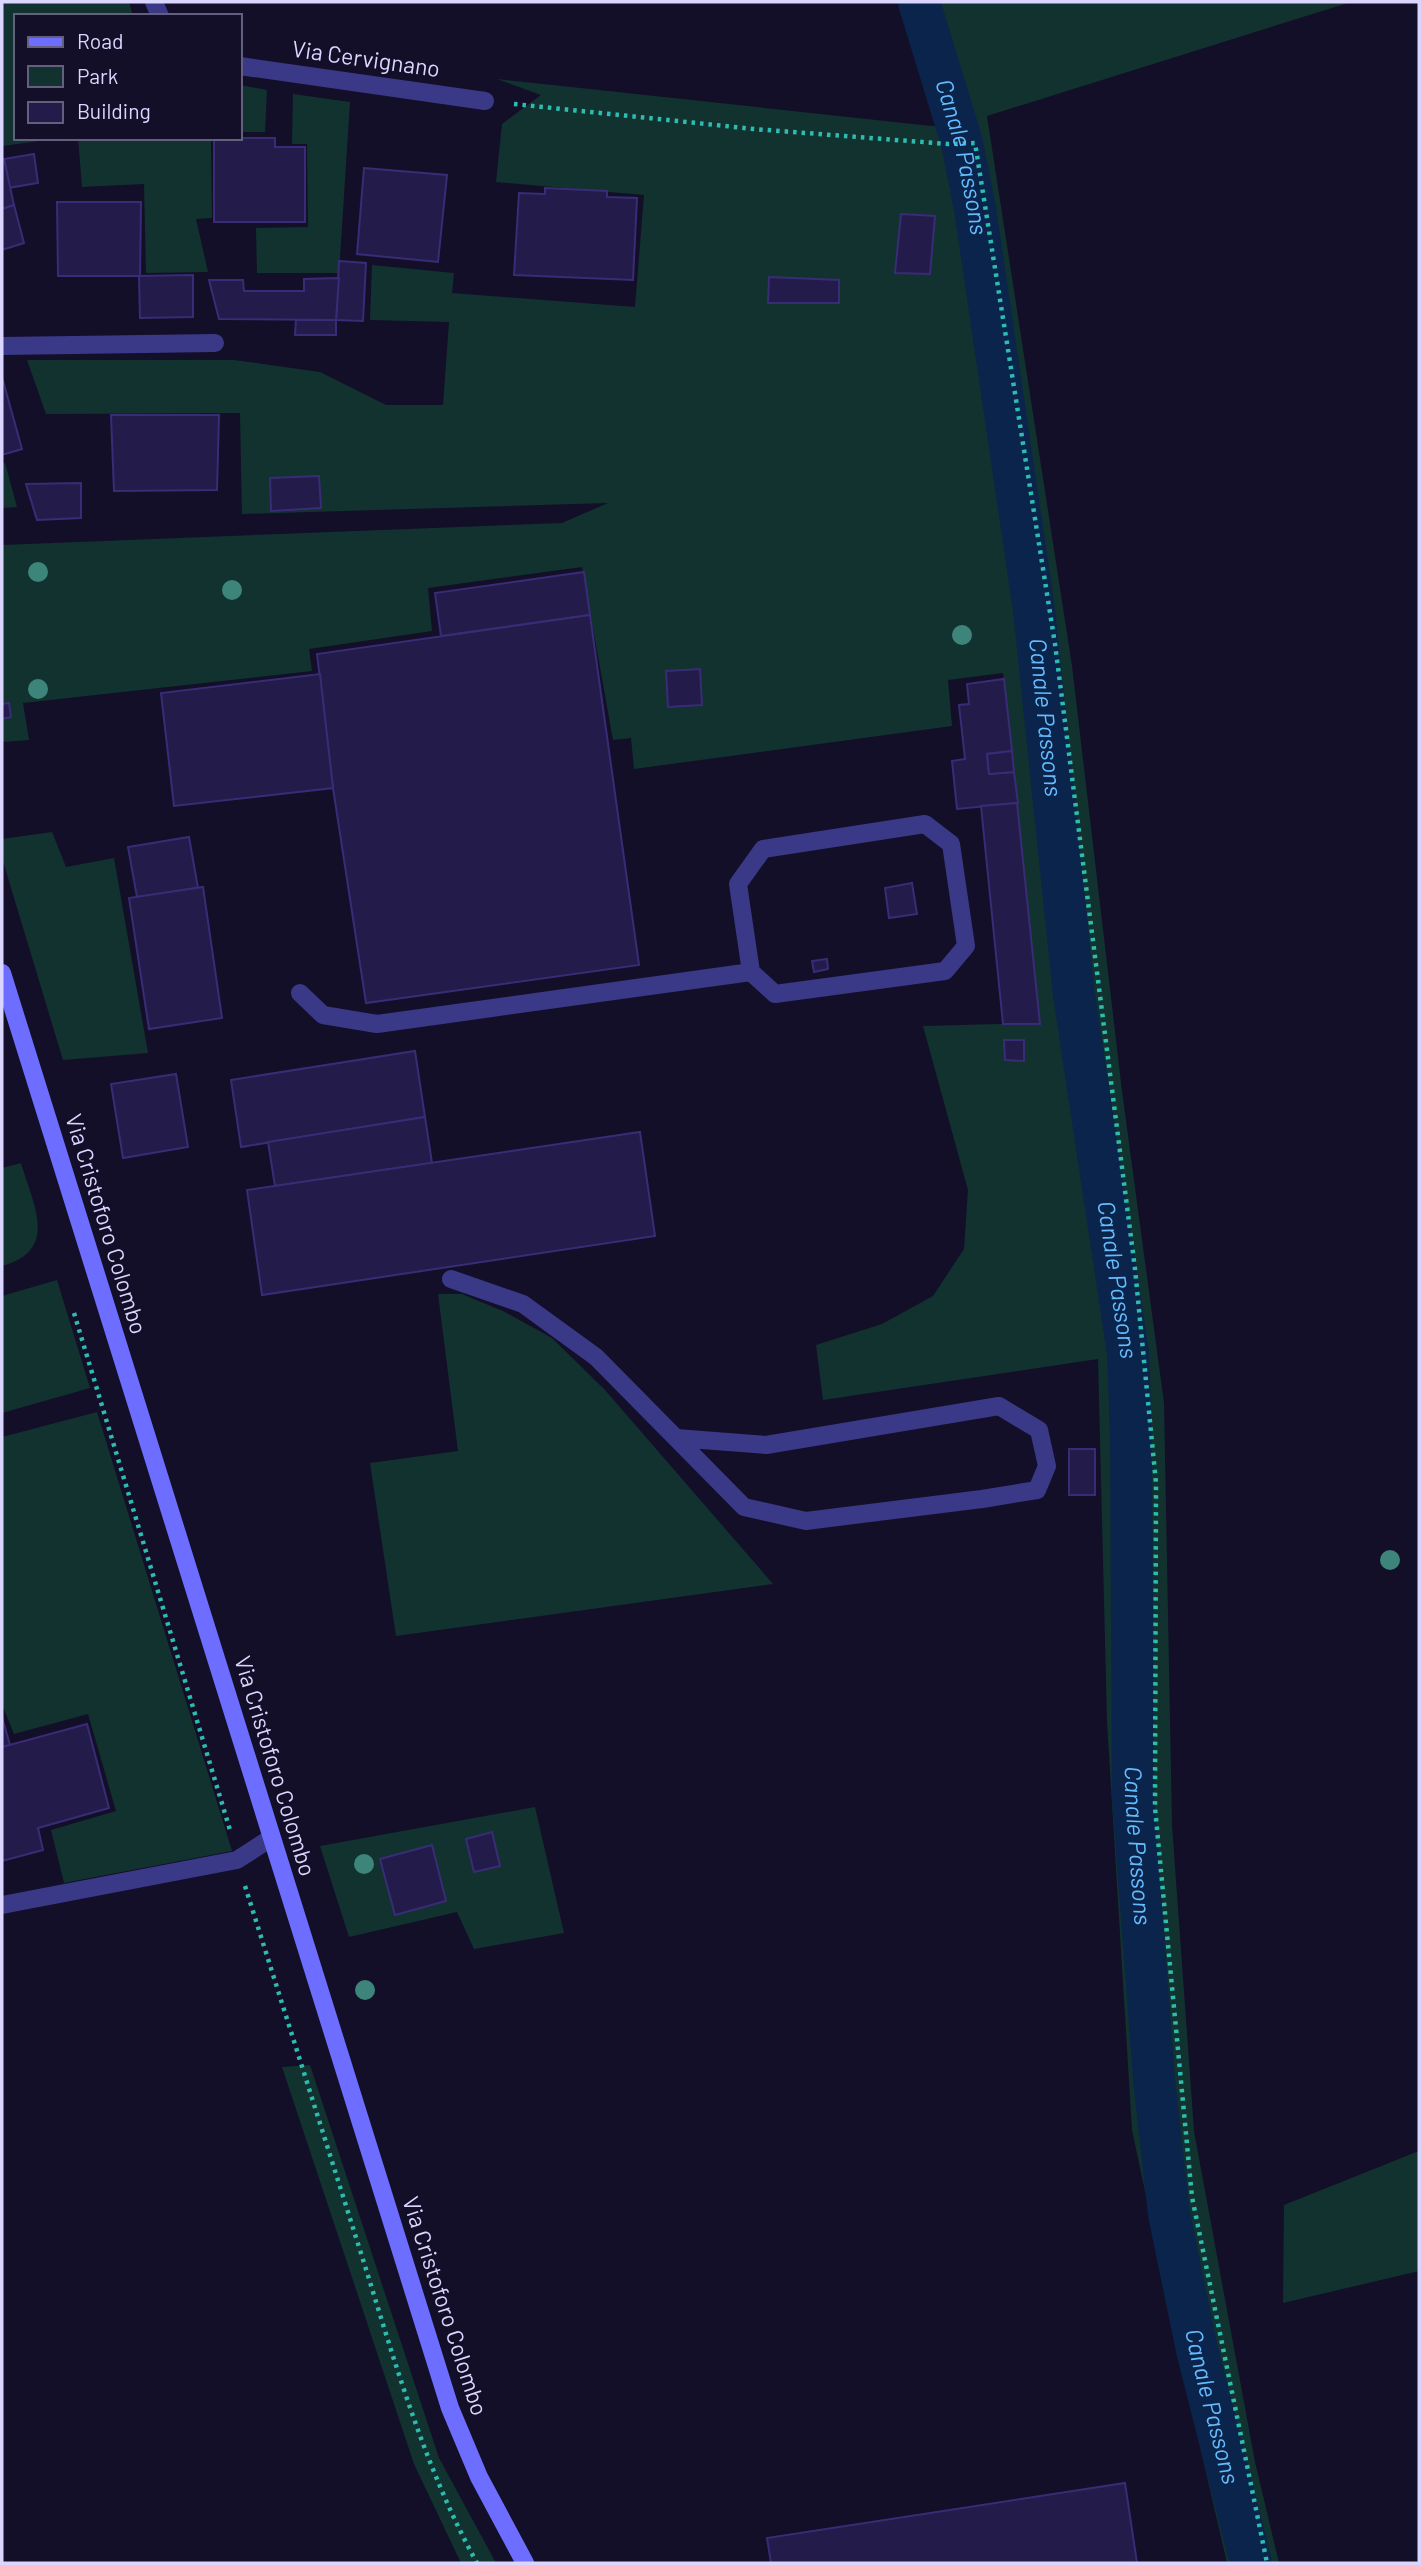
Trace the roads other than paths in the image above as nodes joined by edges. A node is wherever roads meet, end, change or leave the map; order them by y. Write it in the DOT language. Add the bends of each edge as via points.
graph roads {
  1 [pos="242,66"];
  2 [pos="485,101"];
  3 [pos="215,343"];
  4 [pos="2,346"];
  5 [pos="751,972"];
  6 [pos="2,973"];
  7 [pos="300,993"];
  8 [pos="451,1279"];
  9 [pos="676,1438"];
  10 [pos="271,1838"];
  11 [pos="2,1905"];
  12 [pos="526,2563"];
  1 -- 2 [label="street, Via Cervignano"];
  3 -- 4 [label="street"];
  5 -- 5 [label="street" via="738,884 763,849 925,824 951,844 966,946 945,971 775,994"];
  5 -- 7 [label="street" via="377,1024 323,1015"];
  6 -- 10 [label="main road, Via Cristoforo Colombo"];
  8 -- 9 [label="street" via="523,1304 596,1357"];
  9 -- 9 [label="street" via="744,1507 806,1521 1037,1490 1046,1466 1039,1430 999,1406 766,1445"];
  10 -- 11 [label="street" via="237,1860"];
  10 -- 12 [label="main road, Via Cristoforo Colombo" via="450,2408"];
}
